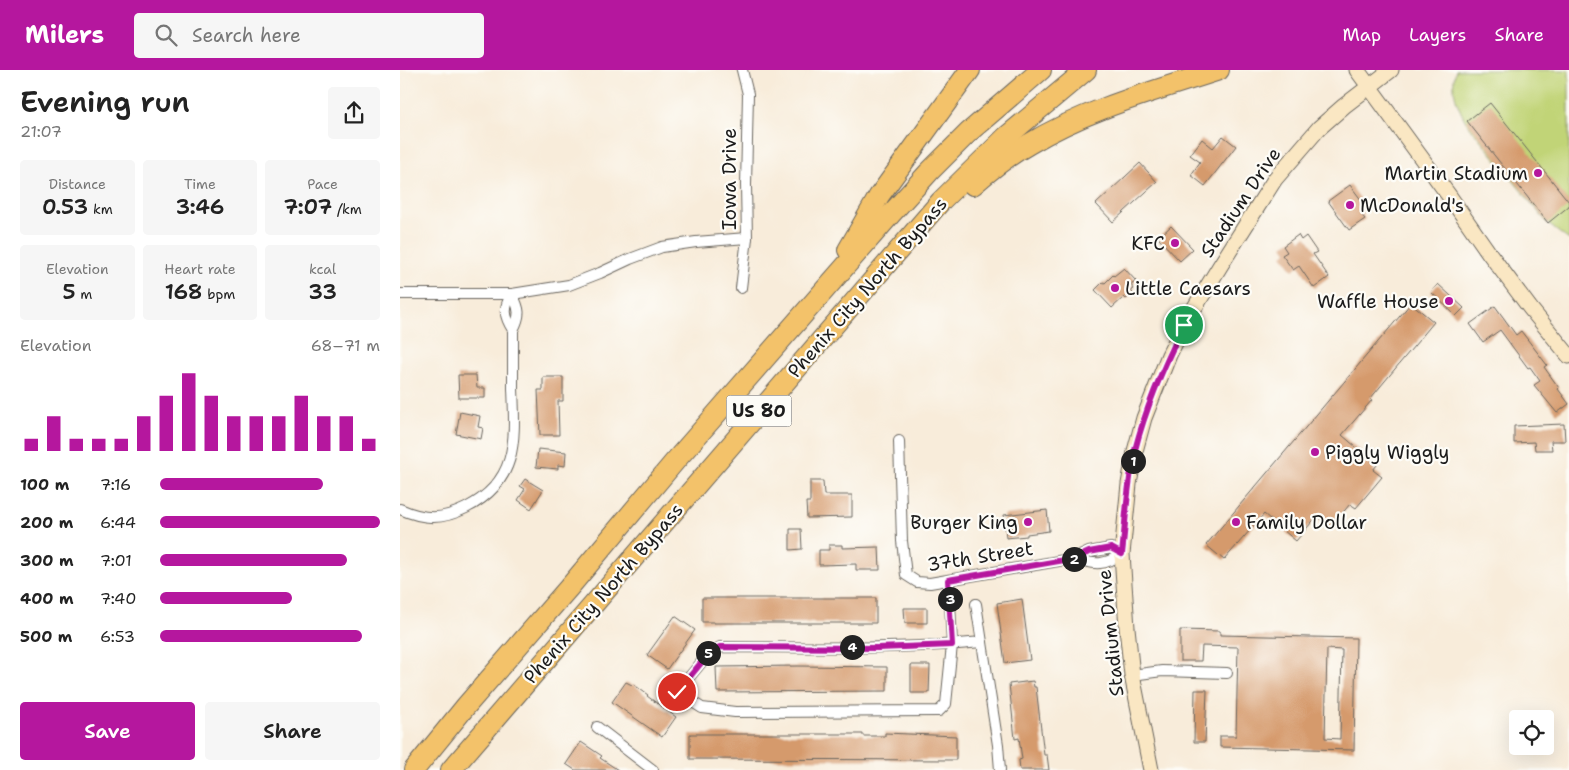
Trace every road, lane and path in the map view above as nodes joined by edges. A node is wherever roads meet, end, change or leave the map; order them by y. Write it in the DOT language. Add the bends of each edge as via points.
graph roads {
  1 [pos="742,70"];
  2 [pos="970,70"];
  3 [pos="1040,70"];
  4 [pos="1086,70"];
  5 [pos="1219,70"];
  6 [pos="1358,70"];
  7 [pos="1390,70"];
  8 [pos="1369,86"];
  9 [pos="746,238"];
  10 [pos="877,275"];
  11 [pos="740,288"];
  12 [pos="827,288"];
  13 [pos="400,294"];
  14 [pos="512,294"];
  15 [pos="1569,356"];
  16 [pos="899,441"];
  17 [pos="400,509"];
  18 [pos="1122,554"];
  19 [pos="948,580"];
  20 [pos="976,604"];
  21 [pos="982,642"];
  22 [pos="952,645"];
  23 [pos="1227,673"];
  24 [pos="1132,675"];
  25 [pos="597,727"];
  26 [pos="414,770"];
  27 [pos="451,770"];
  28 [pos="653,770"];
  29 [pos="1000,770"];
  30 [pos="1151,770"];
  1 -- 9 [label="street, Iowa Drive" via="748,94"];
  2 -- 12 [label="highway" via="879,196"];
  3 -- 12 [label="highway, Phenix City North Bypass / US 80" via="929,172"];
  4 -- 10 [label="highway, Phenix City North Bypass / US 80" via="1006,137 941,201"];
  5 -- 10 [label="highway" via="1080,118 1029,144 956,199"];
  6 -- 8 [label="street"];
  7 -- 8 [label="street, Stadium Drive"];
  8 -- 15 [label="street" via="1489,254"];
  8 -- 18 [label="street, Stadium Drive" via="1319,128 1275,179 1184,325 1144,418 1135,450"];
  9 -- 11 [label="street, Iowa Drive"];
  9 -- 14 [label="street" via="662,247 569,284"];
  10 -- 27 [label="highway, Phenix City North Bypass / US 80"];
  12 -- 26 [label="highway, Phenix City North Bypass / US 80" via="676,460"];
  13 -- 14 [label="street"];
  14 -- 17 [label="street" via="518,307 518,320 513,330 514,443 508,466 495,486 476,502 455,513 433,518"];
  16 -- 19 [label="street, 37th Street" via="906,575 917,582"];
  18 -- 19 [label="street, 37th Street" via="1110,562 1090,564 1076,558"];
  18 -- 24 [label="street, Stadium Drive"];
  19 -- 22 [label="street"];
  20 -- 21 [label="street"];
  21 -- 22 [label="street"];
  21 -- 29 [label="street"];
  22 -- 22 [label="street" via="946,704 939,711 736,712 702,708 677,692 706,656 720,647"];
  23 -- 24 [label="street" via="1162,671"];
  24 -- 30 [label="street, Stadium Drive"];
  25 -- 28 [label="street"];
}
